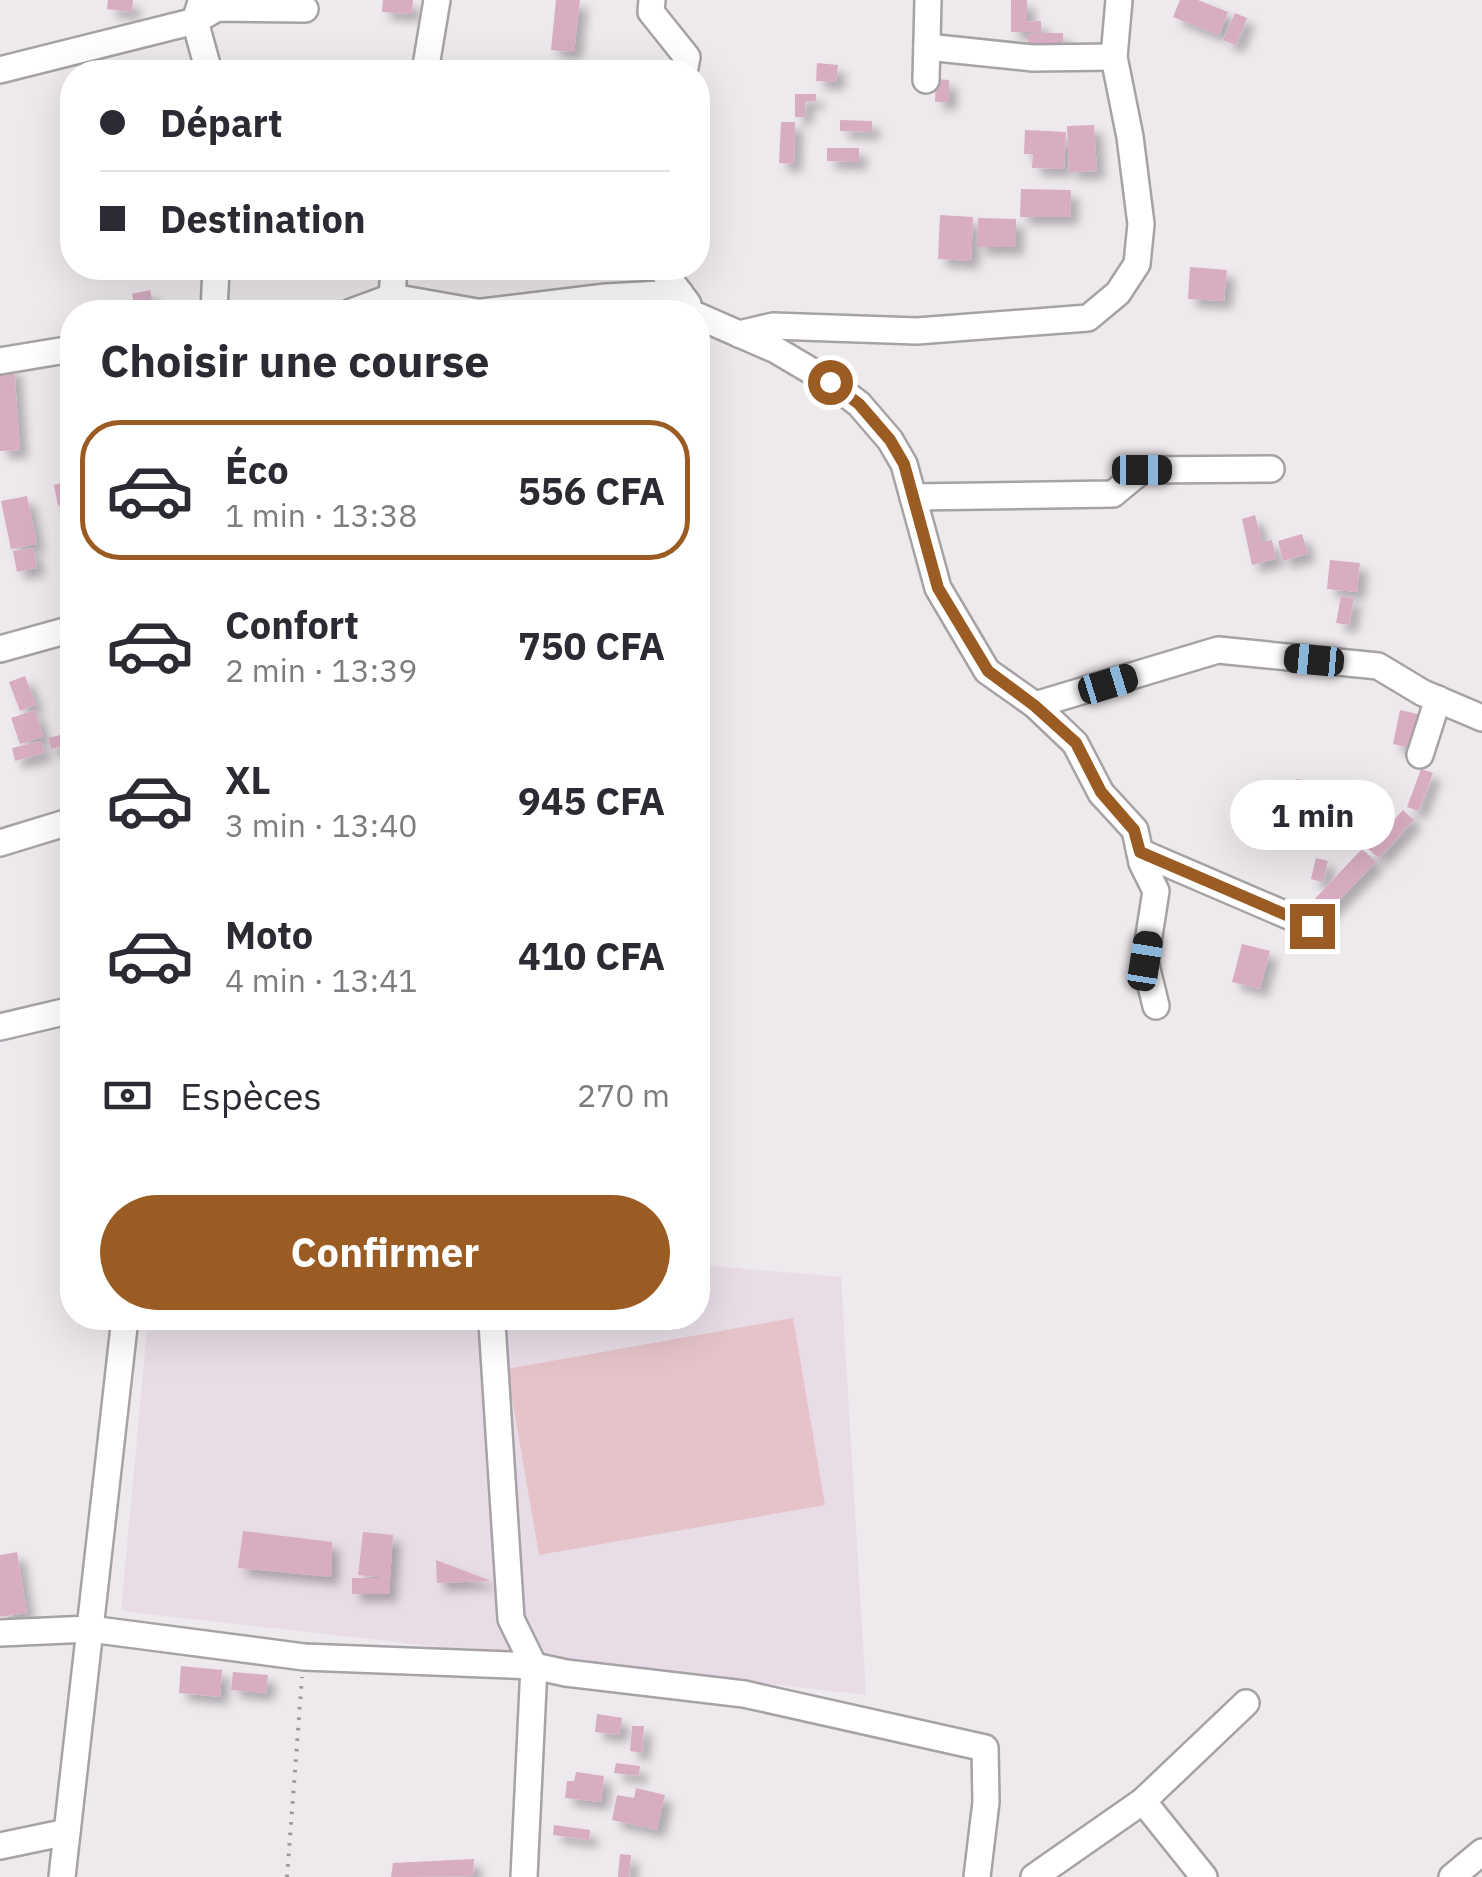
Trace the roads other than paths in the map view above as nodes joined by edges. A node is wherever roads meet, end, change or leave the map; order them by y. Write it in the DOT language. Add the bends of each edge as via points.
graph roads {
  1 [pos="436,0"];
  2 [pos="652,0"];
  3 [pos="928,0"];
  4 [pos="1119,0"];
  5 [pos="305,9"];
  6 [pos="198,11"];
  7 [pos="927,47"];
  8 [pos="1114,57"];
  9 [pos="207,60"];
  10 [pos="427,60"];
  11 [pos="686,60"];
  12 [pos="0,70"];
  13 [pos="926,80"];
  14 [pos="393,280"];
  15 [pos="392,297"];
  16 [pos="384,300"];
  17 [pos="409,300"];
  18 [pos="588,300"];
  19 [pos="625,300"];
  20 [pos="710,318"];
  21 [pos="738,334"];
  22 [pos="60,351"];
  23 [pos="0,361"];
  24 [pos="1272,469"];
  25 [pos="913,496"];
  26 [pos="60,632"];
  27 [pos="0,648"];
  28 [pos="1438,700"];
  29 [pos="1035,706"];
  30 [pos="1482,718"];
  31 [pos="1420,754"];
  32 [pos="60,825"];
  33 [pos="0,842"];
  34 [pos="1140,852"];
  35 [pos="1312,926"];
  36 [pos="1156,1006"];
  37 [pos="60,1013"];
  38 [pos="0,1027"];
  39 [pos="124,1330"];
  40 [pos="492,1330"];
  41 [pos="90,1629"];
  42 [pos="0,1633"];
  43 [pos="534,1666"];
  44 [pos="1246,1703"];
  45 [pos="1142,1801"];
  46 [pos="67,1832"];
  47 [pos="0,1846"];
  48 [pos="1482,1852"];
  49 [pos="62,1877"];
  50 [pos="524,1877"];
  51 [pos="977,1877"];
  52 [pos="1034,1877"];
  53 [pos="1204,1877"];
  54 [pos="1452,1877"];
  1 -- 10 [label="street"];
  2 -- 11 [label="street" via="650,12"];
  3 -- 7 [label="street"];
  4 -- 8 [label="street"];
  5 -- 6 [label="street"];
  6 -- 9 [label="street"];
  6 -- 12 [label="street"];
  7 -- 8 [label="street" via="1033,58"];
  7 -- 13 [label="street"];
  8 -- 21 [label="street" via="1141,224 1138,264 1088,318 918,331 773,326"];
  14 -- 15 [label="street"];
  15 -- 16 [label="street"];
  15 -- 17 [label="street"];
  18 -- 19 [label="street"];
  20 -- 21 [label="street"];
  21 -- 25 [label="street" via="776,350 859,404 890,440"];
  22 -- 23 [label="street"];
  24 -- 25 [label="street" via="1142,470 1113,494"];
  25 -- 29 [label="street" via="938,588 988,671"];
  26 -- 27 [label="street"];
  28 -- 29 [label="street" via="1378,666 1218,650"];
  28 -- 30 [label="street"];
  28 -- 31 [label="street"];
  29 -- 34 [label="street" via="1076,743 1101,792 1134,830"];
  32 -- 33 [label="street"];
  34 -- 35 [label="street"];
  34 -- 36 [label="street" via="1156,892 1145,961"];
  37 -- 38 [label="street"];
  39 -- 41 [label="street"];
  40 -- 43 [label="street" via="511,1619"];
  41 -- 42 [label="street"];
  41 -- 43 [label="street" via="304,1657"];
  41 -- 46 [label="street"];
  43 -- 50 [label="street"];
  43 -- 51 [label="street" via="744,1694 985,1748"];
  44 -- 45 [label="street"];
  45 -- 52 [label="street"];
  45 -- 53 [label="street"];
  46 -- 47 [label="street"];
  46 -- 49 [label="street"];
  48 -- 54 [label="street"];
}
